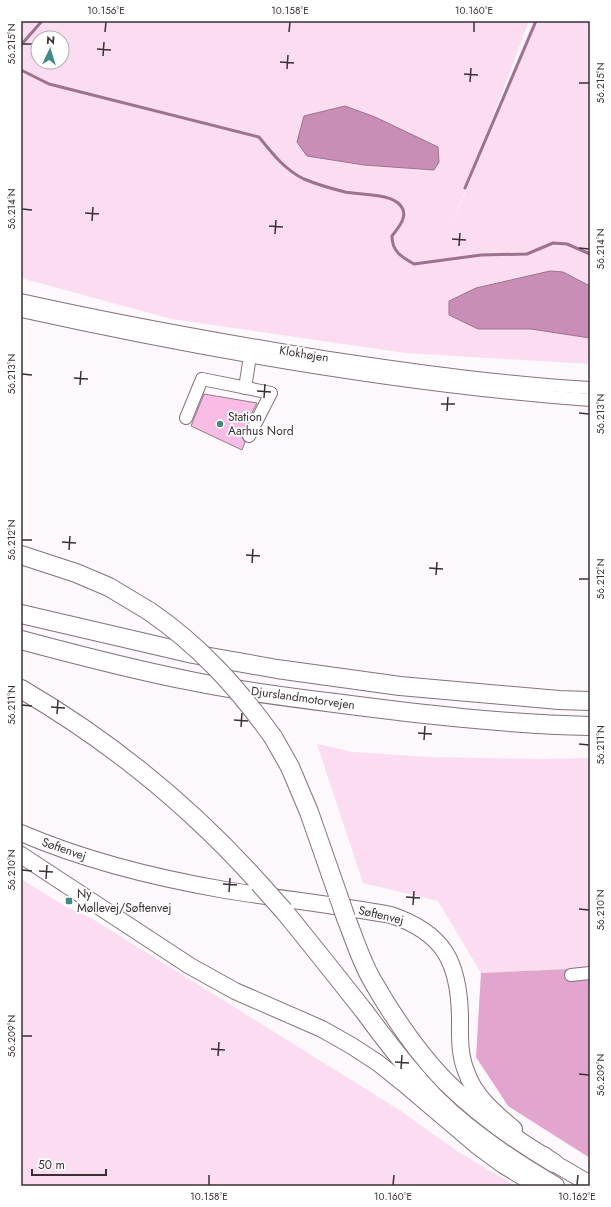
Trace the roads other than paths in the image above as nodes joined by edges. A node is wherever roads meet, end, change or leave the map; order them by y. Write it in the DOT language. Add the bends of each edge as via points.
graph roads {
  1 [pos="21,300"];
  2 [pos="21,311"];
  3 [pos="250,356"];
  4 [pos="245,388"];
  5 [pos="590,388"];
  6 [pos="590,400"];
  7 [pos="186,418"];
  8 [pos="249,436"];
  9 [pos="21,555"];
  10 [pos="21,614"];
  11 [pos="21,640"];
  12 [pos="21,688"];
  13 [pos="590,701"];
  14 [pos="590,726"];
  15 [pos="21,832"];
  16 [pos="21,855"];
  17 [pos="590,973"];
  18 [pos="571,975"];
  19 [pos="554,1164"];
  20 [pos="537,1182"];
  21 [pos="590,1184"];
  22 [pos="555,1186"];
  1 -- 5 [label="street, Klokhøjen" via="251,346 414,371 537,385"];
  2 -- 3 [label="street, Klokhøjen"];
  3 -- 4 [label="street"];
  3 -- 6 [label="street, Klokhøjen" via="412,382"];
  4 -- 7 [label="street" via="202,379"];
  4 -- 8 [label="street" via="271,393"];
  9 -- 19 [label="highway, bridge" via="109,587 148,611 173,627 207,657 238,690 273,737 290,767 371,979 408,1036 462,1097 497,1126"];
  10 -- 13 [label="highway, Djurslandmotorvejen" via="193,654 277,669 400,686"];
  11 -- 14 [label="highway, Djurslandmotorvejen" via="192,682 273,695 482,721"];
  12 -- 20 [label="highway, bridge" via="94,735 205,826 314,946 393,1050 436,1098"];
  15 -- 19 [label="main road, Søftenvej" via="110,864 153,875 225,890 384,913 407,920 419,927 437,941 451,962 459,988 462,1057 472,1084 491,1108"];
  16 -- 20 [label="main road, Søftenvej" via="214,980 322,1029 352,1046 378,1063 503,1165"];
  17 -- 18 [label="street"];
  19 -- 21 [label="main road, Søftenvej"];
  20 -- 22 [label="highway"];
}
